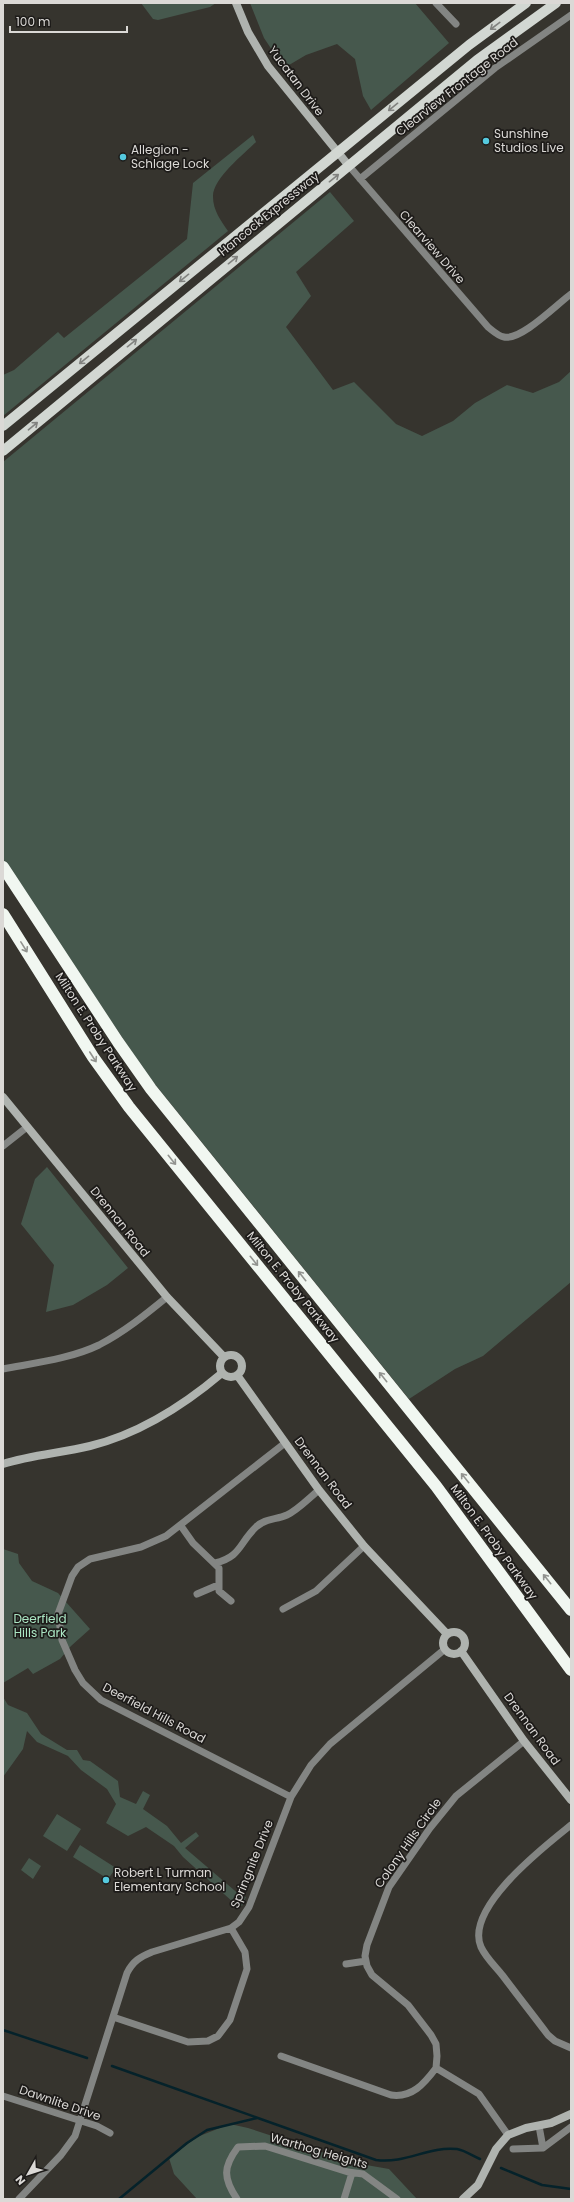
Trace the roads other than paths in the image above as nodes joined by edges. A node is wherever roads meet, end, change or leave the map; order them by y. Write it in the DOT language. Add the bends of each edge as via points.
graph roads {
  1 [pos="236,3"];
  2 [pos="436,3"];
  3 [pos="526,3"];
  4 [pos="555,4"];
  5 [pos="571,15"];
  6 [pos="456,24"];
  7 [pos="337,152"];
  8 [pos="348,166"];
  9 [pos="360,179"];
  10 [pos="571,294"];
  11 [pos="3,426"];
  12 [pos="3,451"];
  13 [pos="3,867"];
  14 [pos="3,914"];
  15 [pos="3,1097"];
  16 [pos="27,1127"];
  17 [pos="3,1146"];
  18 [pos="167,1297"];
  19 [pos="224,1357"];
  20 [pos="3,1369"];
  21 [pos="222,1373"];
  22 [pos="237,1375"];
  23 [pos="286,1442"];
  24 [pos="3,1464"];
  25 [pos="319,1490"];
  26 [pos="181,1526"];
  27 [pos="364,1546"];
  28 [pos="215,1563"];
  29 [pos="218,1585"];
  30 [pos="197,1594"];
  31 [pos="231,1601"];
  32 [pos="283,1609"];
  33 [pos="571,1610"];
  34 [pos="447,1634"];
  35 [pos="445,1649"];
  36 [pos="461,1651"];
  37 [pos="571,1670"];
  38 [pos="524,1741"];
  39 [pos="291,1797"];
  40 [pos="571,1800"];
  41 [pos="571,1825"];
  42 [pos="231,1928"];
  43 [pos="366,1961"];
  44 [pos="346,1964"];
  45 [pos="114,2017"];
  46 [pos="571,2048"];
  47 [pos="280,2056"];
  48 [pos="436,2068"];
  49 [pos="3,2096"];
  50 [pos="571,2114"];
  51 [pos="80,2121"];
  52 [pos="539,2126"];
  53 [pos="571,2127"];
  54 [pos="110,2133"];
  55 [pos="508,2135"];
  56 [pos="543,2148"];
  57 [pos="513,2149"];
  58 [pos="352,2173"];
  59 [pos="19,2199"];
  60 [pos="237,2199"];
  61 [pos="344,2199"];
  62 [pos="397,2199"];
  63 [pos="463,2199"];
  1 -- 7 [label="street, Yucatan Drive" via="248,32 268,66"];
  2 -- 6 [label="street"];
  3 -- 7 [label="main road, Hancock Expressway, one-way" via="469,45"];
  4 -- 8 [label="main road, Hancock Expressway" via="477,60"];
  5 -- 9 [label="street, Clearview Frontage Road" via="494,68"];
  7 -- 8 [label="street, Yucatan Drive"];
  7 -- 11 [label="main road, Hancock Expressway, one-way"];
  8 -- 9 [label="street, Clearview Drive"];
  12 -- 8 [label="main road, Hancock Expressway, one-way"];
  9 -- 10 [label="street, Clearview Drive" via="488,327 504,337 511,337 526,330"];
  33 -- 13 [label="highway, Milton E. Proby Parkway, one-way" via="151,1089"];
  14 -- 37 [label="highway, Milton E. Proby Parkway, one-way" via="116,1090 436,1486"];
  15 -- 16 [label="street, Drennan Road"];
  16 -- 17 [label="street"];
  16 -- 18 [label="street, Drennan Road"];
  18 -- 19 [label="street, Drennan Road"];
  18 -- 20 [label="street" via="128,1328 98,1345 71,1354"];
  19 -- 21 [label="street" via="220,1362"];
  19 -- 22 [label="street" via="235,1356 241,1361 241,1369"];
  21 -- 22 [label="street" via="231,1377"];
  21 -- 24 [label="street" via="170,1411 122,1436 90,1446"];
  22 -- 23 [label="street, Drennan Road"];
  23 -- 25 [label="street, Drennan Road"];
  23 -- 26 [label="street, Deerfield Hills Road"];
  25 -- 27 [label="street, Drennan Road"];
  25 -- 28 [label="street" via="287,1515 263,1521 240,1550 226,1561"];
  26 -- 28 [label="street" via="202,1552"];
  26 -- 39 [label="street, Deerfield Hills Road" via="155,1542 98,1556 78,1567 67,1586 58,1614 62,1640 68,1656 83,1683 102,1700"];
  27 -- 32 [label="street" via="316,1591"];
  27 -- 34 [label="street, Drennan Road"];
  28 -- 29 [label="street" via="220,1576"];
  29 -- 30 [label="street"];
  29 -- 31 [label="street" via="219,1591"];
  34 -- 35 [label="street" via="443,1639"];
  34 -- 36 [label="street" via="461,1634 465,1641"];
  35 -- 36 [label="street" via="451,1653"];
  35 -- 39 [label="street, Springnite Drive" via="330,1744 311,1765"];
  36 -- 38 [label="street, Drennan Road"];
  38 -- 40 [label="street, Drennan Road"];
  38 -- 43 [label="street, Colony Hills Circle" via="456,1796 430,1828 389,1887 367,1945"];
  39 -- 42 [label="street, Springnite Drive" via="249,1906 239,1922"];
  41 -- 46 [label="street" via="520,1867 506,1884 481,1919 479,1938 486,1955 548,2034 555,2041"];
  42 -- 45 [label="street" via="152,1952 136,1960 127,1973"];
  42 -- 45 [label="street" via="244,1952 247,1970 230,2020 218,2036 203,2042 188,2042"];
  43 -- 44 [label="street"];
  43 -- 48 [label="street" via="372,1975 408,2004 431,2035 438,2056"];
  45 -- 51 [label="street"];
  47 -- 48 [label="street" via="400,2096 418,2088"];
  48 -- 55 [label="street" via="479,2094"];
  49 -- 51 [label="street, Dawnlite Drive"];
  50 -- 52 [label="street"];
  51 -- 54 [label="street, Dawnlite Drive"];
  51 -- 59 [label="street" via="69,2146"];
  52 -- 55 [label="street"];
  52 -- 56 [label="street"];
  53 -- 56 [label="street"];
  55 -- 63 [label="street" via="496,2148 478,2185"];
  56 -- 57 [label="street"];
  58 -- 60 [label="street, Warthog Heights" via="265,2146 238,2146 228,2160 227,2184"];
  58 -- 61 [label="street"];
  58 -- 62 [label="street, Warthog Heights" via="363,2174"];
}
